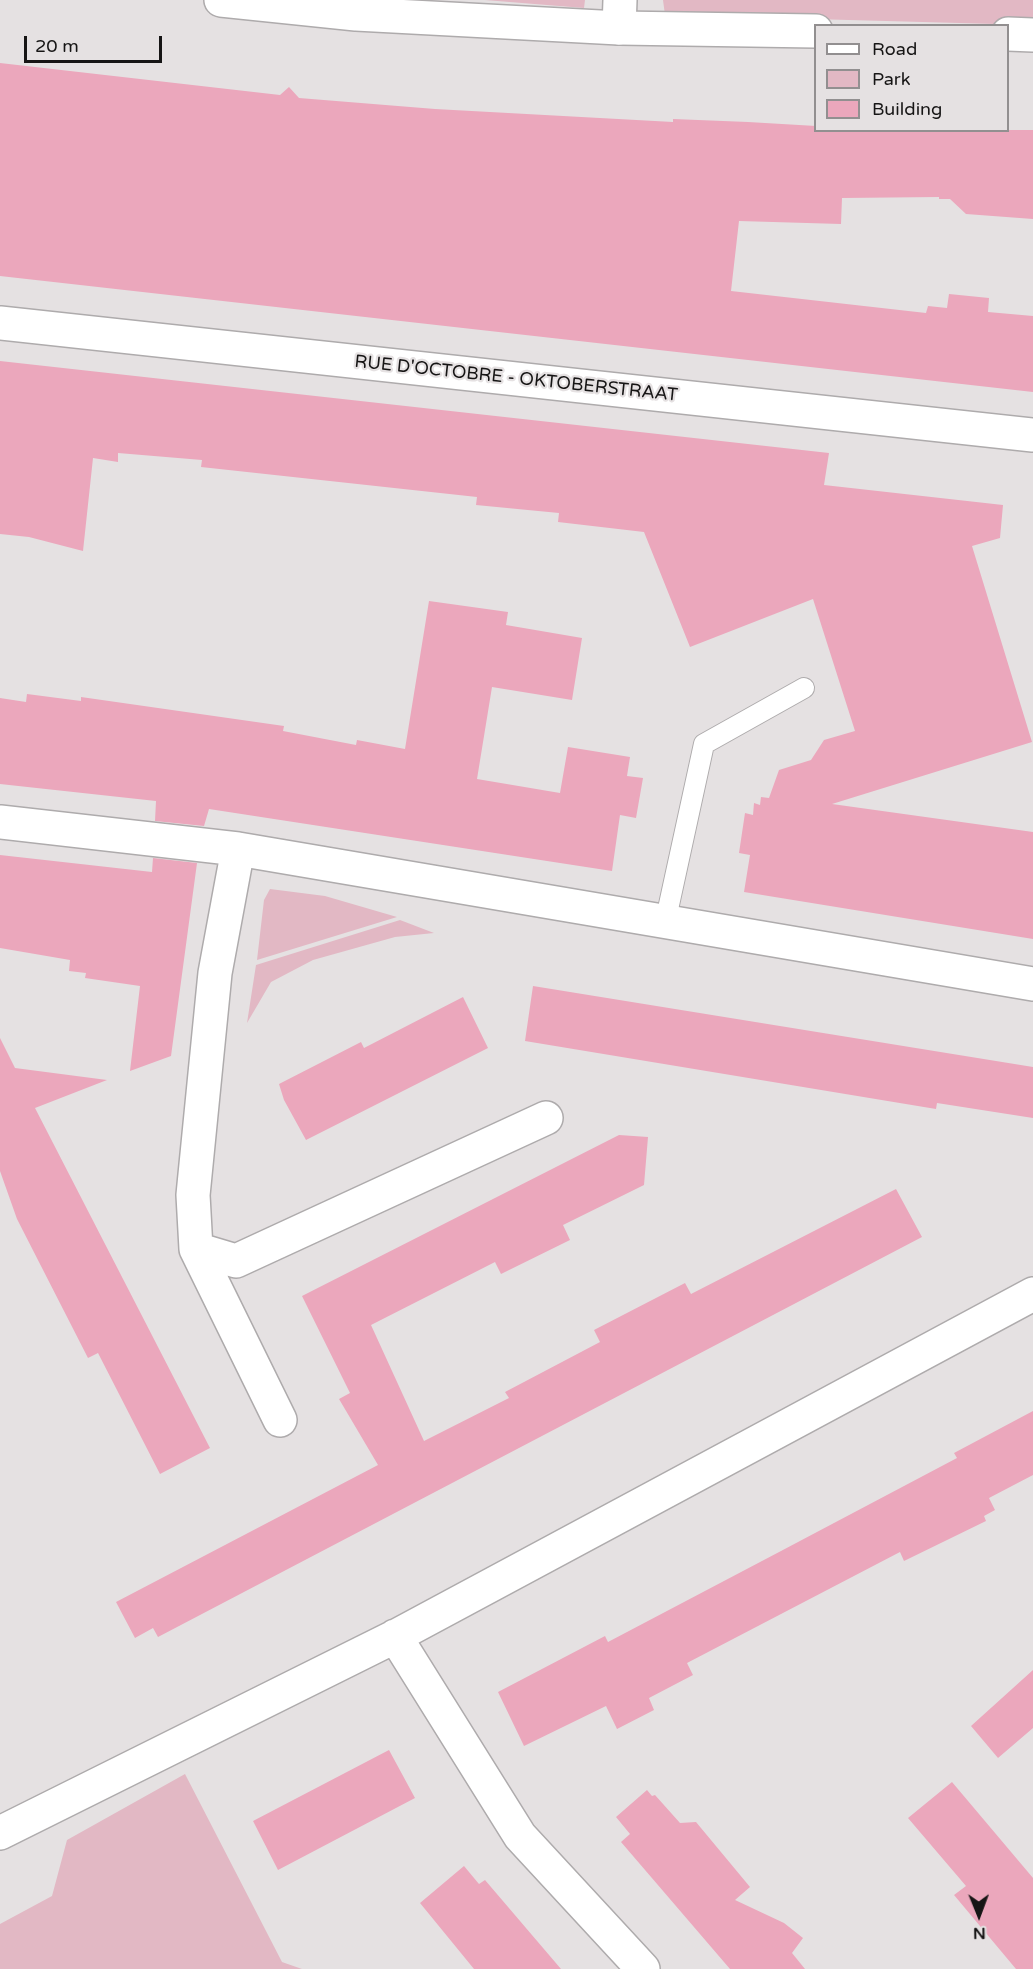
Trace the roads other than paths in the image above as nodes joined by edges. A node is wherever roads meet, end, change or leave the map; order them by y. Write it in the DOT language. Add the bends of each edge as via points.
graph roads {
  1 [pos="221,0"];
  2 [pos="232,0"];
  3 [pos="619,14"];
  4 [pos="814,31"];
  5 [pos="1009,34"];
  6 [pos="1033,35"];
  7 [pos="0,323"];
  8 [pos="1033,435"];
  9 [pos="804,688"];
  10 [pos="0,822"];
  11 [pos="238,849"];
  12 [pos="665,923"];
  13 [pos="1033,984"];
  14 [pos="546,1118"];
  15 [pos="196,1249"];
  16 [pos="1033,1294"];
  17 [pos="280,1420"];
  18 [pos="395,1636"];
  19 [pos="0,1833"];
  20 [pos="643,1969"];
  1 -- 2 [label="street"];
  2 -- 3 [label="street" via="356,14"];
  3 -- 4 [label="street"];
  5 -- 6 [label="street"];
  7 -- 8 [label="street, RUE D'OCTOBRE - OKTOBERSTRAAT"];
  9 -- 12 [label="lane" via="704,744"];
  10 -- 11 [label="street"];
  11 -- 12 [label="street"];
  11 -- 15 [label="street" via="215,973 193,1195"];
  12 -- 13 [label="street"];
  14 -- 15 [label="street" via="236,1261"];
  15 -- 17 [label="street"];
  16 -- 18 [label="street"];
  18 -- 19 [label="street"];
  18 -- 20 [label="street" via="520,1836"];
}
